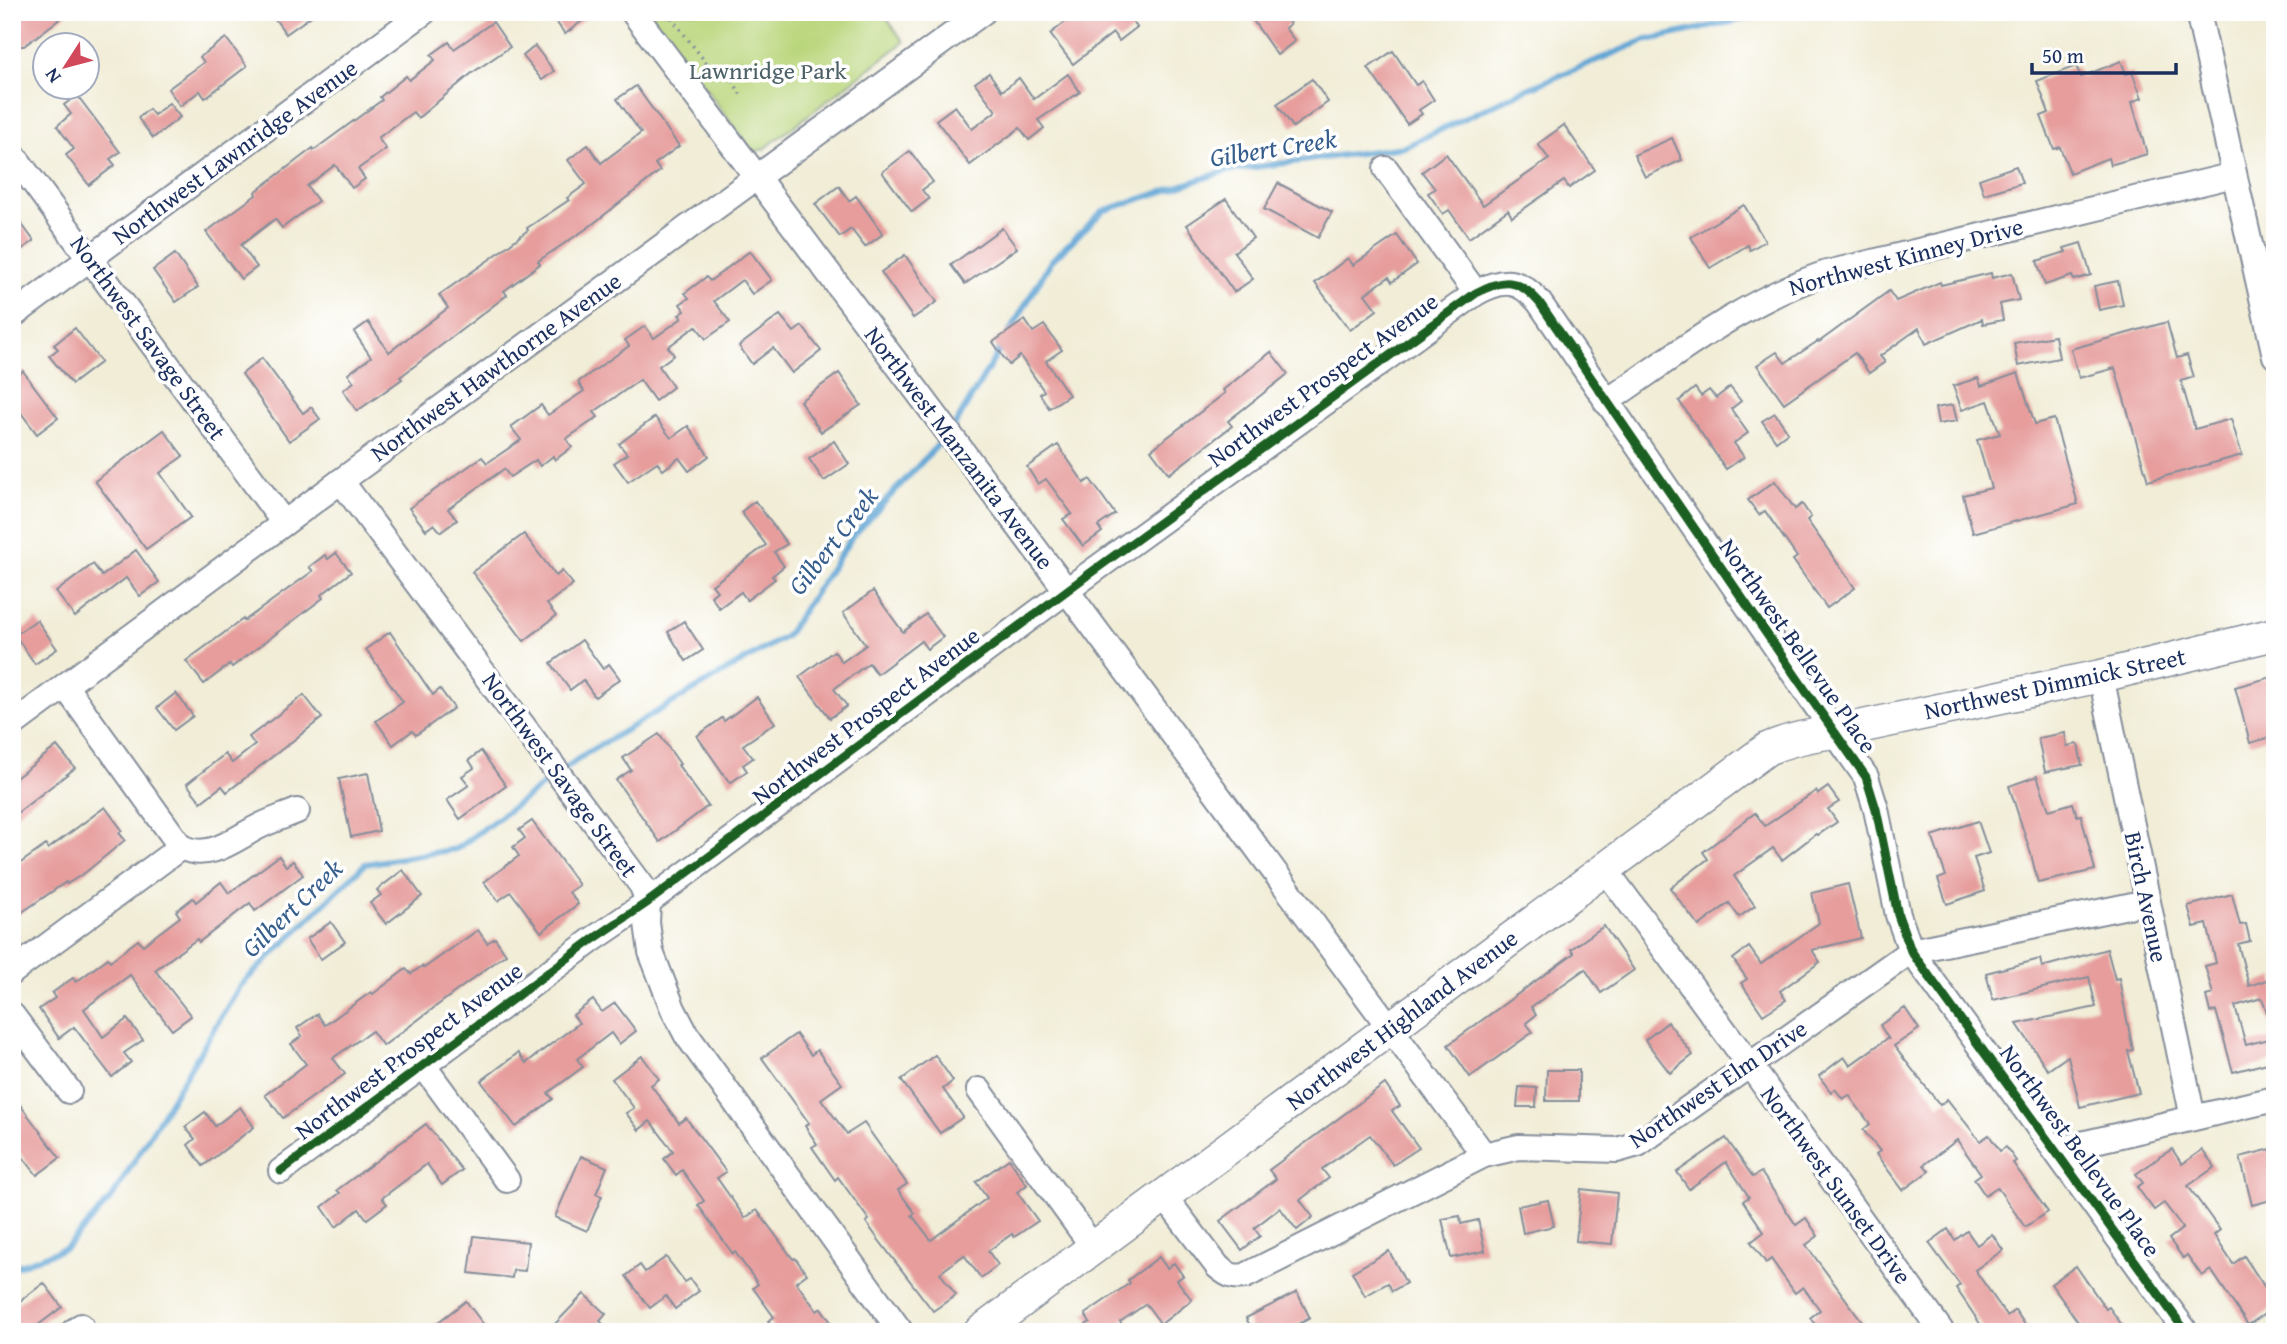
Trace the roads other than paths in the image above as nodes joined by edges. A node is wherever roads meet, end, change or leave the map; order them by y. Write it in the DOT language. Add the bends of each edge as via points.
graph roads {
  1 [pos="424,12"];
  2 [pos="633,12"];
  3 [pos="983,12"];
  4 [pos="2198,12"];
  5 [pos="12,153"];
  6 [pos="1386,169"];
  7 [pos="2234,175"];
  8 [pos="755,177"];
  9 [pos="90,258"];
  10 [pos="1476,293"];
  11 [pos="12,316"];
  12 [pos="2275,356"];
  13 [pos="1606,402"];
  14 [pos="341,481"];
  15 [pos="284,523"];
  16 [pos="1067,591"];
  17 [pos="2275,634"];
  18 [pos="2101,676"];
  19 [pos="65,687"];
  20 [pos="12,725"];
  21 [pos="1835,732"];
  22 [pos="297,811"];
  23 [pos="181,847"];
  24 [pos="1605,869"];
  25 [pos="648,902"];
  26 [pos="2147,902"];
  27 [pos="1911,951"];
  28 [pos="12,972"];
  29 [pos="12,1015"];
  30 [pos="1391,1028"];
  31 [pos="1749,1064"];
  32 [pos="423,1065"];
  33 [pos="979,1090"];
  34 [pos="69,1091"];
  35 [pos="2275,1099"];
  36 [pos="2193,1118"];
  37 [pos="2056,1150"];
  38 [pos="1484,1155"];
  39 [pos="281,1171"];
  40 [pos="507,1180"];
  41 [pos="1164,1196"];
  42 [pos="1093,1247"];
  43 [pos="901,1332"];
  44 [pos="979,1332"];
  45 [pos="1942,1332"];
  46 [pos="2186,1332"];
  1 -- 9 [label="street, Northwest Lawnridge Avenue"];
  2 -- 8 [label="street, Northwest Manzanita Avenue"];
  3 -- 8 [label="street, Northwest Hawthorne Avenue"];
  4 -- 7 [label="street"];
  5 -- 9 [label="street, Northwest Savage Street"];
  6 -- 10 [label="street"];
  7 -- 12 [label="street"];
  7 -- 13 [label="street, Northwest Kinney Drive" via="1802,281 1734,315"];
  8 -- 14 [label="street, Northwest Hawthorne Avenue"];
  8 -- 16 [label="street, Northwest Manzanita Avenue"];
  9 -- 11 [label="street, Northwest Lawnridge Avenue"];
  9 -- 15 [label="street, Northwest Savage Street"];
  10 -- 13 [label="street, Northwest Bellevue Place" via="1502,283 1527,289"];
  10 -- 16 [label="street, Northwest Prospect Avenue"];
  13 -- 21 [label="street, Northwest Bellevue Place"];
  14 -- 15 [label="street, Northwest Hawthorne Avenue"];
  14 -- 25 [label="street, Northwest Savage Street" via="596,821 642,886"];
  15 -- 19 [label="street, Northwest Hawthorne Avenue"];
  16 -- 25 [label="street, Northwest Prospect Avenue"];
  16 -- 30 [label="street, Northwest Manzanita Avenue"];
  17 -- 18 [label="main road, Northwest Dimmick Street"];
  18 -- 21 [label="main road, Northwest Dimmick Street"];
  18 -- 26 [label="street, Birch Avenue"];
  19 -- 20 [label="street, Northwest Hawthorne Avenue"];
  19 -- 23 [label="street"];
  21 -- 24 [label="main road, Northwest Highland Avenue" via="1784,741 1767,749"];
  21 -- 27 [label="street, Northwest Bellevue Place" via="1866,778 1898,915"];
  22 -- 23 [label="street" via="215,850 190,852"];
  23 -- 28 [label="street"];
  24 -- 30 [label="main road, Northwest Highland Avenue"];
  24 -- 31 [label="street, Northwest Sunset Drive"];
  25 -- 32 [label="street, Northwest Prospect Avenue"];
  25 -- 43 [label="street, Northwest Savage Street" via="651,952 686,1034"];
  26 -- 27 [label="street, Northwest Elm Drive"];
  26 -- 36 [label="street, Birch Avenue"];
  27 -- 31 [label="street, Northwest Elm Drive"];
  27 -- 37 [label="street, Northwest Bellevue Place"];
  29 -- 34 [label="street"];
  30 -- 38 [label="street, Northwest Manzanita Avenue"];
  30 -- 41 [label="main road, Northwest Highland Avenue"];
  31 -- 38 [label="street, Northwest Elm Drive" via="1628,1148 1539,1146"];
  31 -- 45 [label="street, Northwest Sunset Drive"];
  32 -- 39 [label="street, Northwest Prospect Avenue"];
  32 -- 40 [label="street"];
  33 -- 42 [label="street"];
  35 -- 36 [label="street"];
  36 -- 37 [label="street"];
  37 -- 46 [label="street, Northwest Bellevue Place"];
  38 -- 41 [label="street, Northwest Elm Drive" via="1245,1276 1228,1275 1218,1267"];
  41 -- 42 [label="main road, Northwest Highland Avenue"];
  42 -- 44 [label="main road, Northwest Highland Avenue"];
}
